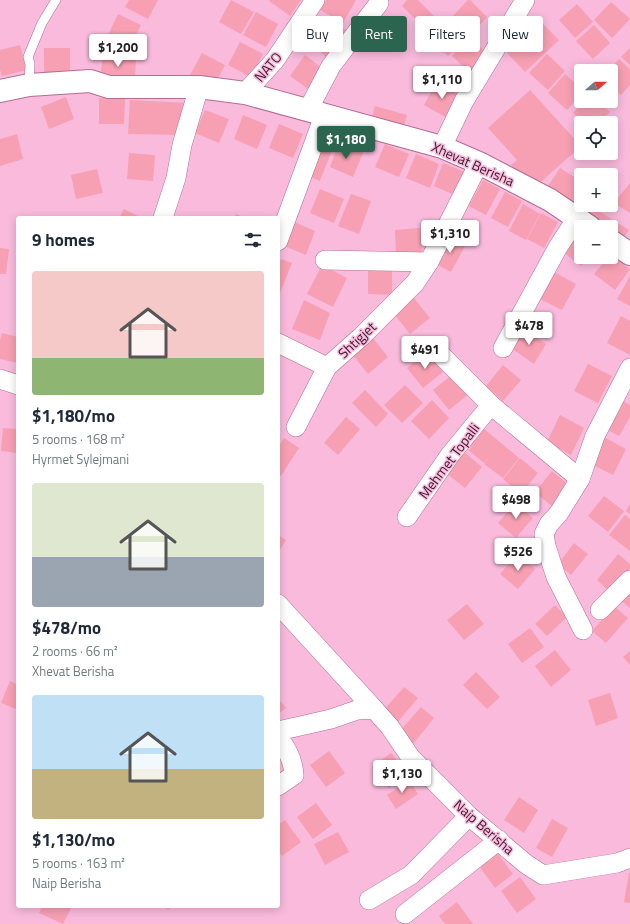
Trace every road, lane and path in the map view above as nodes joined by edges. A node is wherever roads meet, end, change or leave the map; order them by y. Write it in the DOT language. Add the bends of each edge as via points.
graph roads {
  1 [pos="56,0"];
  2 [pos="315,0"];
  3 [pos="524,0"];
  4 [pos="378,3"];
  5 [pos="29,85"];
  6 [pos="200,87"];
  7 [pos="0,91"];
  8 [pos="245,93"];
  9 [pos="316,113"];
  10 [pos="442,147"];
  11 [pos="479,163"];
  12 [pos="164,216"];
  13 [pos="580,220"];
  14 [pos="574,231"];
  15 [pos="280,234"];
  16 [pos="618,246"];
  17 [pos="630,254"];
  18 [pos="325,260"];
  19 [pos="429,262"];
  20 [pos="280,344"];
  21 [pos="433,347"];
  22 [pos="503,348"];
  23 [pos="0,367"];
  24 [pos="327,368"];
  25 [pos="630,368"];
  26 [pos="16,371"];
  27 [pos="0,379"];
  28 [pos="16,384"];
  29 [pos="491,405"];
  30 [pos="296,427"];
  31 [pos="580,478"];
  32 [pos="407,517"];
  33 [pos="630,580"];
  34 [pos="280,606"];
  35 [pos="600,610"];
  36 [pos="582,630"];
  37 [pos="374,709"];
  38 [pos="280,731"];
  39 [pos="280,740"];
  40 [pos="280,785"];
  41 [pos="469,816"];
  42 [pos="499,840"];
  43 [pos="630,858"];
  44 [pos="369,900"];
  45 [pos="404,914"];
  1 -- 5 [label="lane" via="42,23 28,57"];
  2 -- 8 [label="street, NATO" via="275,60"];
  3 -- 10 [label="street" via="464,101"];
  4 -- 9 [label="street" via="331,66"];
  5 -- 6 [label="street, Xhevat Berisha" via="90,81 109,87"];
  5 -- 7 [label="street, Xhevat Berisha"];
  6 -- 8 [label="street, Xhevat Berisha"];
  6 -- 12 [label="street"];
  8 -- 9 [label="street, Xhevat Berisha"];
  9 -- 10 [label="street, Xhevat Berisha"];
  9 -- 15 [label="street"];
  10 -- 11 [label="street, Xhevat Berisha"];
  11 -- 13 [label="street, Xhevat Berisha" via="550,200"];
  11 -- 19 [label="street, Shtigjet"];
  14 -- 22 [label="street, Xhevat Berisha" via="558,247"];
  16 -- 17 [label="street"];
  18 -- 19 [label="street"];
  19 -- 24 [label="street, Shtigjet" via="415,282"];
  20 -- 24 [label="street"];
  21 -- 29 [label="street"];
  23 -- 26 [label="street"];
  24 -- 30 [label="street, Shtigjet"];
  25 -- 31 [label="street" via="594,436"];
  27 -- 28 [label="street"];
  29 -- 31 [label="street"];
  29 -- 32 [label="street, Mehmet Topalli" via="450,455"];
  31 -- 36 [label="street" via="544,534 556,577"];
  33 -- 35 [label="street"];
  34 -- 37 [label="street, Naip Berisha"];
  37 -- 38 [label="street" via="357,710"];
  37 -- 41 [label="street, Naip Berisha" via="411,758"];
  39 -- 40 [label="street" via="286,746 293,763 294,775"];
  41 -- 42 [label="street, Naip Berisha"];
  41 -- 44 [label="street" via="411,875"];
  42 -- 43 [label="street, Naip Berisha" via="543,875 617,863"];
  42 -- 45 [label="street"];
}
